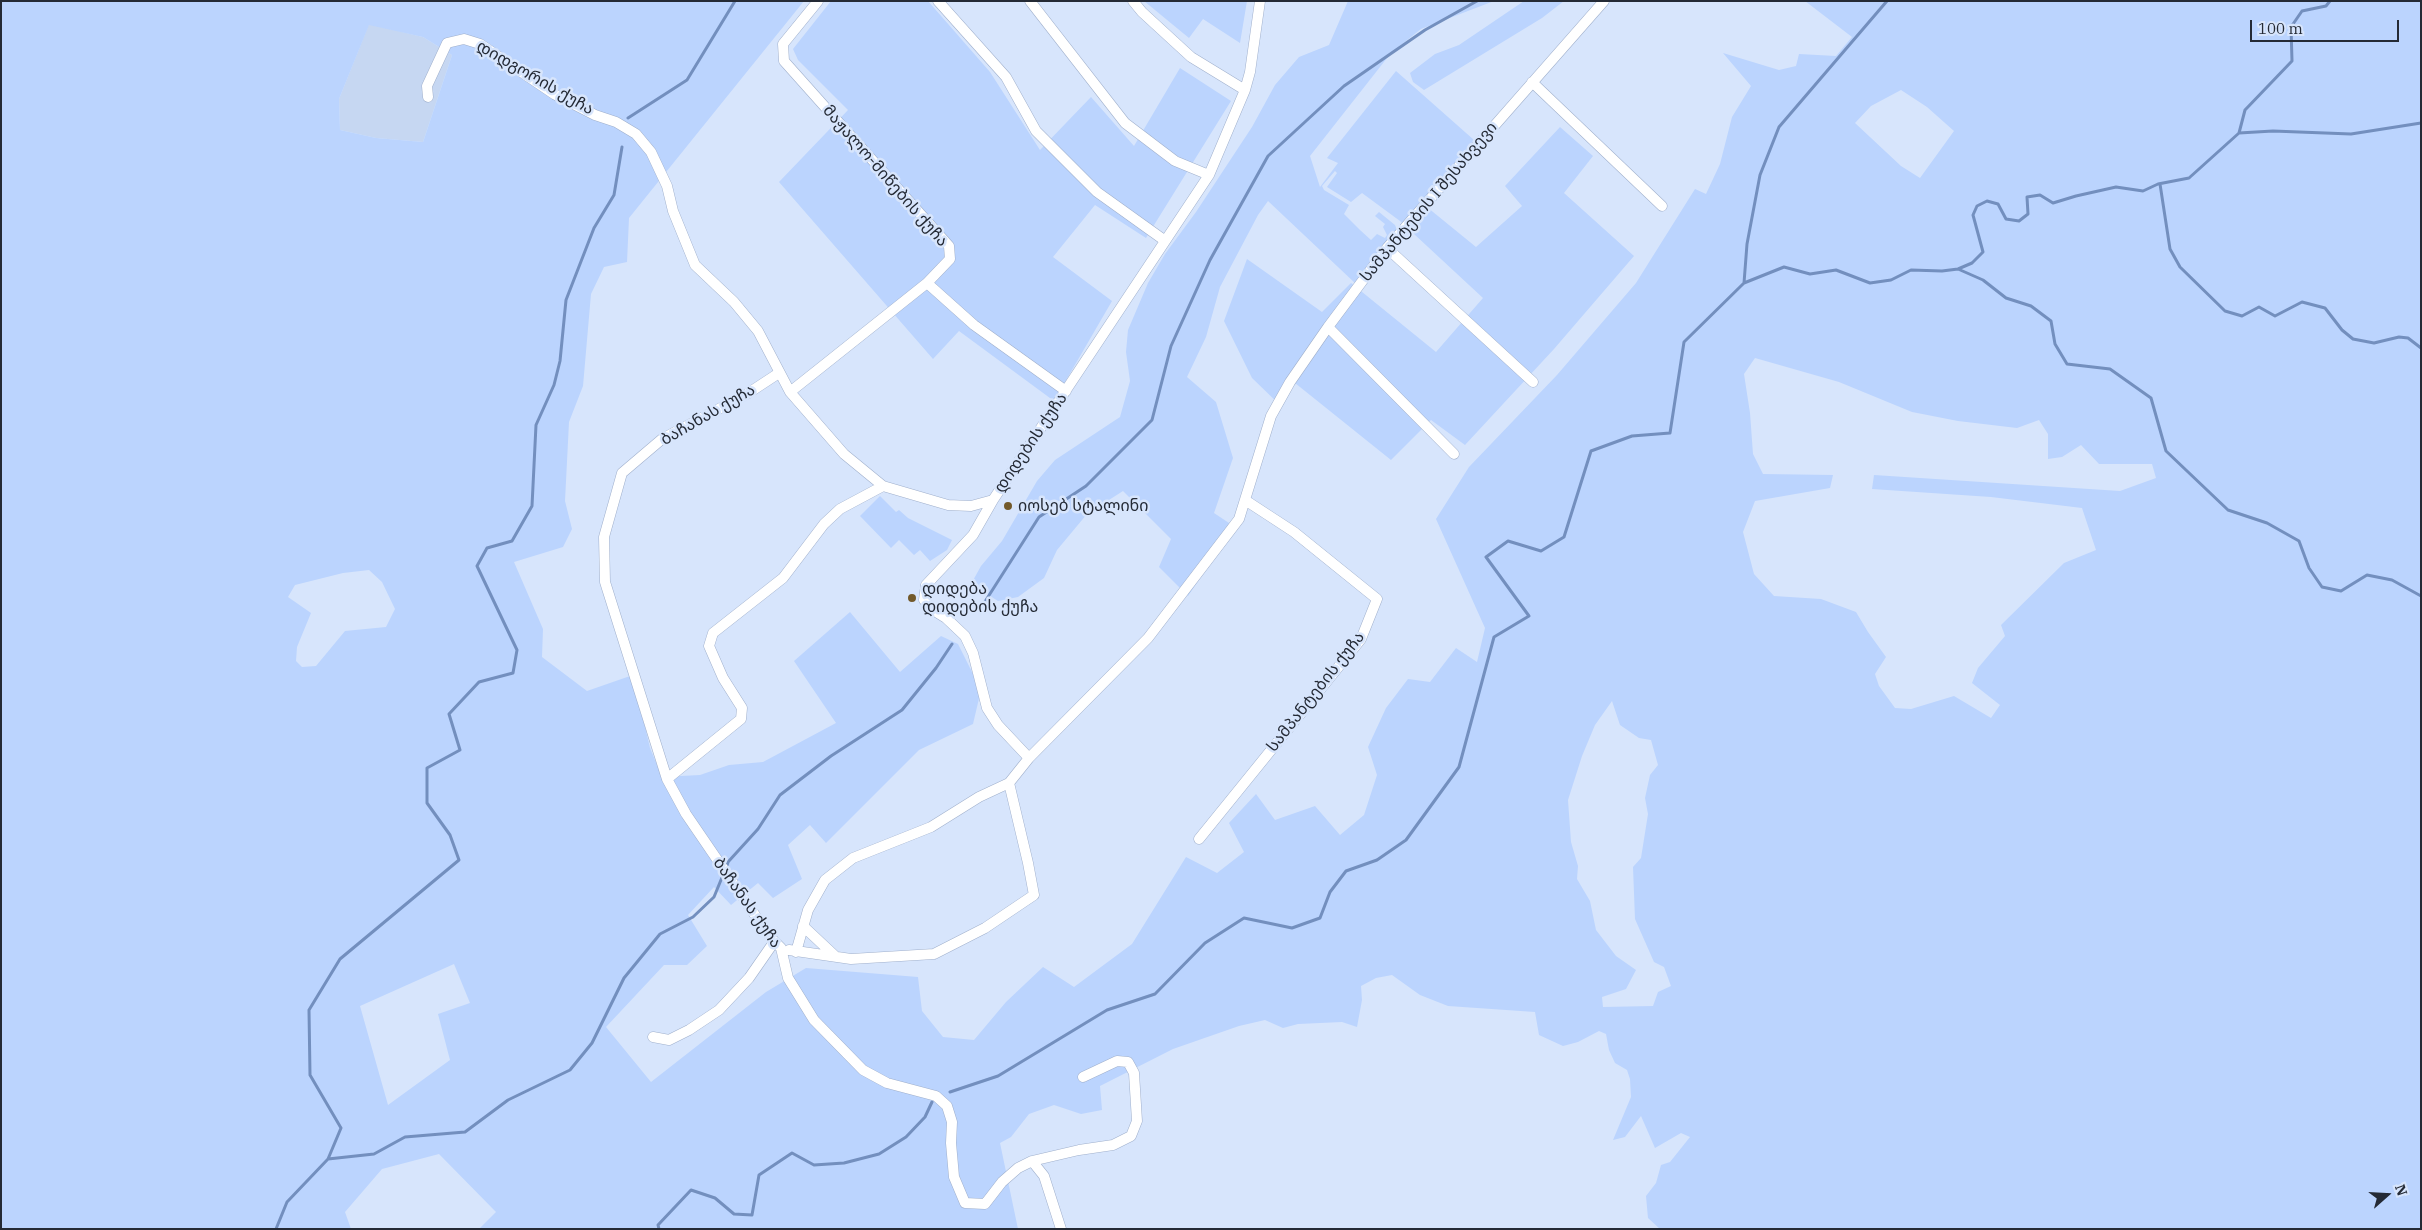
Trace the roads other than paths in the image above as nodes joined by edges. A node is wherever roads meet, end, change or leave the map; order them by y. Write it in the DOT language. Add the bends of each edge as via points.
graph roads {
  1 [pos="818,1"];
  2 [pos="938,1"];
  3 [pos="1030,1"];
  4 [pos="1134,1"];
  5 [pos="1260,1"];
  6 [pos="1604,1"];
  7 [pos="1532,82"];
  8 [pos="1245,90"];
  9 [pos="428,97"];
  10 [pos="1209,175"];
  11 [pos="1662,206"];
  12 [pos="1164,240"];
  13 [pos="1387,248"];
  14 [pos="927,283"];
  15 [pos="1328,327"];
  16 [pos="779,373"];
  17 [pos="1533,382"];
  18 [pos="1066,391"];
  19 [pos="790,392"];
  20 [pos="1454,454"];
  21 [pos="883,486"];
  22 [pos="992,500"];
  23 [pos="1245,500"];
  24 [pos="1029,758"];
  25 [pos="667,779"];
  26 [pos="1009,783"];
  27 [pos="1198,839"];
  28 [pos="803,926"];
  29 [pos="777,945"];
  30 [pos="796,952"];
  31 [pos="835,956"];
  32 [pos="653,1036"];
  33 [pos="1083,1077"];
  34 [pos="1032,1162"];
  35 [pos="1061,1229"];
  1 -- 14 [label="street, მაჟალო-მიწების ქუჩა" via="784,44 784,61 949,246 950,259"];
  2 -- 12 [label="street" via="1006,77 1036,131 1097,192"];
  3 -- 10 [label="street" via="1125,123 1175,161"];
  4 -- 8 [label="street" via="1191,57"];
  5 -- 8 [label="street, დიდების ქუჩა"];
  6 -- 7 [label="street, სამპანტების I შესახვევი"];
  7 -- 11 [label="street"];
  7 -- 13 [label="street, სამპანტების I შესახვევი"];
  8 -- 10 [label="street, დიდების ქუჩა"];
  9 -- 16 [label="street, დიდგორის ქუჩა" via="427,86 447,43 464,39 480,44 554,94 636,134 651,152 667,186 673,211 695,265 734,302 758,331"];
  10 -- 12 [label="street, დიდების ქუჩა"];
  12 -- 18 [label="street, დიდების ქუჩა"];
  13 -- 15 [label="street, სამპანტების I შესახვევი"];
  13 -- 17 [label="street"];
  14 -- 18 [label="street" via="974,325"];
  14 -- 19 [label="street, მაჟალო-მიწების ქუჩა"];
  15 -- 20 [label="street"];
  15 -- 23 [label="street, სამპანტების I შესახვევი" via="1271,416"];
  16 -- 19 [label="street, დიდგორის ქუჩა"];
  16 -- 25 [label="street, ბაჩანას ქუჩა" via="747,394 662,439 622,473 604,537 605,582"];
  18 -- 22 [label="street, დიდების ქუჩა"];
  19 -- 21 [label="street, დიდგორის ქუჩა" via="844,454"];
  21 -- 22 [label="street, დიდგორის ქუჩა" via="948,505 971,506"];
  21 -- 25 [label="street" via="840,509 824,524 783,578 713,633 708,646 742,708 741,718"];
  22 -- 24 [label="street, დიდების ქუჩა" via="973,535 926,585 924,600 965,636 973,653 987,708 998,725"];
  23 -- 24 [label="street" via="1239,519 1148,638"];
  23 -- 27 [label="street, სამპანტების ქუჩა" via="1294,532 1377,599 1361,639"];
  24 -- 26 [label="street"];
  25 -- 29 [label="street, ბაჩანას ქუჩა" via="686,814"];
  26 -- 28 [label="street" via="979,797 931,827 853,858 825,880"];
  26 -- 31 [label="street" via="1034,895 985,928 934,954 851,959"];
  28 -- 30 [label="street"];
  28 -- 31 [label="street"];
  29 -- 30 [label="street"];
  29 -- 32 [label="street" via="719,1010 669,1040"];
  29 -- 34 [label="street, ბაჩანას ქუჩა" via="788,978 814,1020 863,1070 887,1083 936,1096 947,1106 952,1122 954,1177 965,1203 985,1204 1002,1182 1018,1168"];
  30 -- 31 [label="street"];
  33 -- 34 [label="street, ბაჩანას ქუჩა" via="1117,1061 1128,1062 1134,1073 1137,1121 1131,1136 1112,1145"];
  34 -- 35 [label="street" via="1044,1176"];
}
